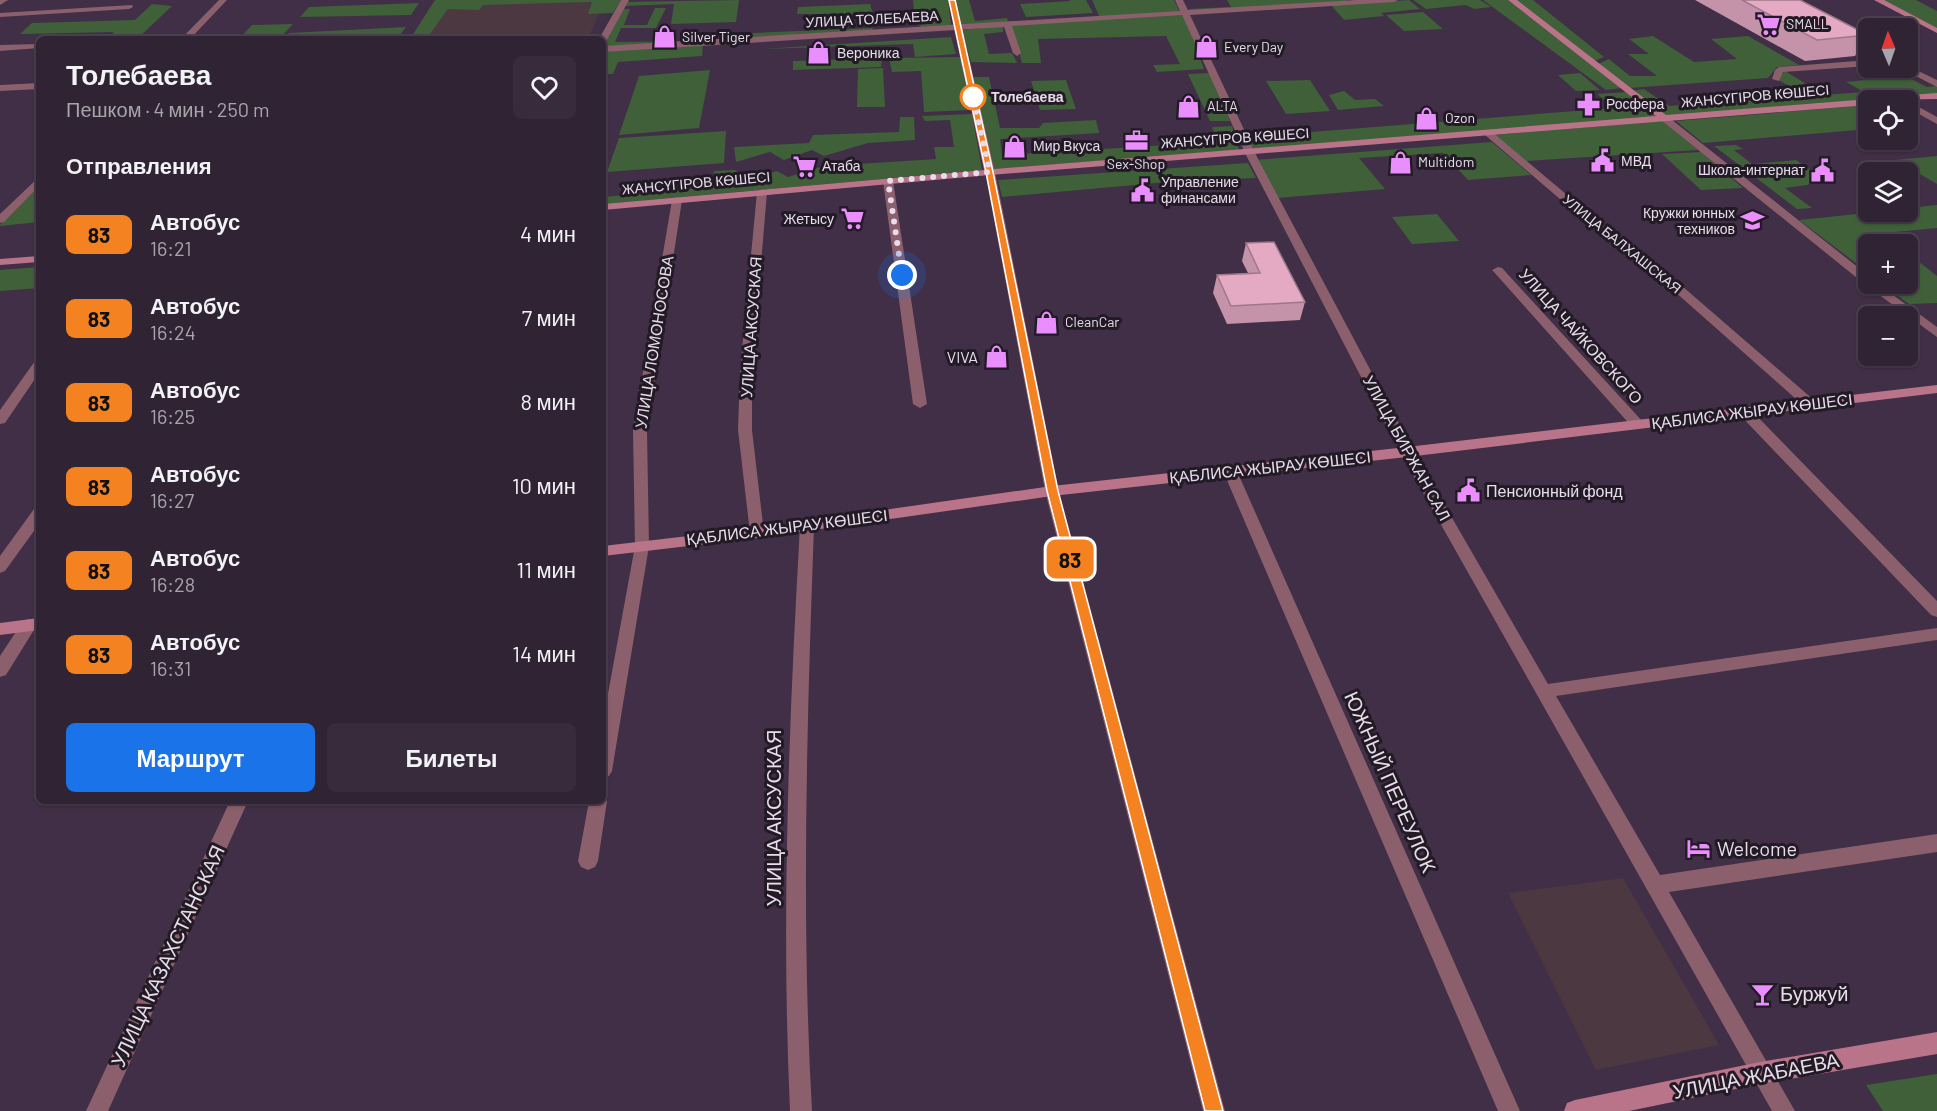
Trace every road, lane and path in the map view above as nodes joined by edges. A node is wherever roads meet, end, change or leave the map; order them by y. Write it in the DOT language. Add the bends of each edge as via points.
graph roads {
  1 [pos="4,0"];
  2 [pos="223,0"];
  3 [pos="625,0"];
  4 [pos="952,0"];
  5 [pos="1394,0"];
  6 [pos="1512,0"];
  7 [pos="1878,0"];
  8 [pos="1349,1"];
  9 [pos="0,3"];
  10 [pos="1182,6"];
  11 [pos="129,8"];
  12 [pos="0,15"];
  13 [pos="1007,24"];
  14 [pos="957,27"];
  15 [pos="1937,31"];
  16 [pos="188,36"];
  17 [pos="605,36"];
  18 [pos="36,46"];
  19 [pos="0,48"];
  20 [pos="606,49"];
  21 [pos="1017,53"];
  22 [pos="1858,64"];
  23 [pos="1918,74"];
  24 [pos="1776,79"];
  25 [pos="1937,84"];
  26 [pos="36,86"];
  27 [pos="0,88"];
  28 [pos="1937,96"];
  29 [pos="1918,99"];
  30 [pos="1858,103"];
  31 [pos="1918,110"];
  32 [pos="1664,118"];
  33 [pos="1937,121"];
  34 [pos="1488,133"];
  35 [pos="1250,152"];
  36 [pos="990,172"];
  37 [pos="888,181"];
  38 [pos="36,183"];
  39 [pos="762,192"];
  40 [pos="677,200"];
  41 [pos="606,207"];
  42 [pos="0,220"];
  43 [pos="36,259"];
  44 [pos="0,262"];
  45 [pos="1498,270"];
  46 [pos="1858,273"];
  47 [pos="1885,294"];
  48 [pos="1937,333"];
  49 [pos="36,368"];
  50 [pos="1937,389"];
  51 [pos="920,404"];
  52 [pos="1810,404"];
  53 [pos="1745,412"];
  54 [pos="0,420"];
  55 [pos="1638,425"];
  56 [pos="1407,452"];
  57 [pos="1230,471"];
  58 [pos="1052,491"];
  59 [pos="36,517"];
  60 [pos="807,526"];
  61 [pos="757,533"];
  62 [pos="642,546"];
  63 [pos="606,551"];
  64 [pos="0,567"];
  65 [pos="1937,611"];
  66 [pos="34,624"];
  67 [pos="0,629"];
  68 [pos="1937,634"];
  69 [pos="0,670"];
  70 [pos="1545,691"];
  71 [pos="606,754"];
  72 [pos="238,804"];
  73 [pos="598,804"];
  74 [pos="1937,843"];
  75 [pos="588,861"];
  76 [pos="1655,885"];
  77 [pos="1937,1043"];
  78 [pos="1760,1073"];
  79 [pos="97,1111"];
  80 [pos="801,1111"];
  81 [pos="1214,1111"];
  82 [pos="1509,1111"];
  83 [pos="1575,1111"];
  84 [pos="1784,1111"];
  1 -- 9 [label="street"];
  2 -- 16 [label="street"];
  3 -- 17 [label="street"];
  4 -- 14 [label="main road"];
  5 -- 8 [label="street, УЛИЦА ТОЛЕБАЕВА"];
  6 -- 32 [label="main road"];
  7 -- 15 [label="main road"];
  8 -- 10 [label="street, УЛИЦА ТОЛЕБАЕВА"];
  10 -- 13 [label="street, УЛИЦА ТОЛЕБАЕВА"];
  10 -- 35 [label="street, УЛИЦА БИРЖАН САЛ"];
  11 -- 12 [label="street"];
  13 -- 14 [label="street, УЛИЦА ТОЛЕБАЕВА"];
  13 -- 21 [label="street"];
  14 -- 20 [label="street, УЛИЦА ТОЛЕБАЕВА"];
  14 -- 36 [label="main road"];
  18 -- 19 [label="street"];
  22 -- 24 [label="street" via="1779,70"];
  23 -- 25 [label="street"];
  26 -- 27 [label="street"];
  28 -- 29 [label="main road"];
  30 -- 32 [label="main road, ЖАНСҮГІРОВ КӨШЕСІ"];
  31 -- 33 [label="street"];
  32 -- 34 [label="main road, ЖАНСҮГІРОВ КӨШЕСІ"];
  32 -- 46 [label="street"];
  34 -- 35 [label="main road, ЖАНСҮГІРОВ КӨШЕСІ"];
  34 -- 52 [label="street, УЛИЦА БАЛХАШСКАЯ" via="1606,233 1634,250"];
  35 -- 36 [label="main road, ЖАНСҮГІРОВ КӨШЕСІ"];
  35 -- 56 [label="street, УЛИЦА БИРЖАН САЛ"];
  36 -- 37 [label="main road, ЖАНСҮГІРОВ КӨШЕСІ"];
  36 -- 58 [label="street"];
  37 -- 39 [label="main road, ЖАНСҮГІРОВ КӨШЕСІ"];
  37 -- 51 [label="street"];
  38 -- 42 [label="street"];
  39 -- 40 [label="main road, ЖАНСҮГІРОВ КӨШЕСІ"];
  39 -- 61 [label="street, УЛИЦА АКСУСКАЯ" via="745,418"];
  40 -- 41 [label="main road, ЖАНСҮГІРОВ КӨШЕСІ"];
  40 -- 62 [label="street, УЛИЦА ЛОМОНОСОВА" via="640,431"];
  43 -- 44 [label="main road"];
  45 -- 55 [label="street, УЛИЦА ЧАЙКОВСКОГО"];
  47 -- 48 [label="street"];
  49 -- 54 [label="street"];
  50 -- 52 [label="main road, ҚАБЛИСА ЖЫРАУ КӨШЕСІ"];
  52 -- 53 [label="main road, ҚАБЛИСА ЖЫРАУ КӨШЕСІ"];
  53 -- 55 [label="main road, ҚАБЛИСА ЖЫРАУ КӨШЕСІ"];
  53 -- 65 [label="street"];
  55 -- 56 [label="main road, ҚАБЛИСА ЖЫРАУ КӨШЕСІ"];
  56 -- 57 [label="main road, ҚАБЛИСА ЖЫРАУ КӨШЕСІ"];
  56 -- 70 [label="street, УЛИЦА БИРЖАН САЛ"];
  57 -- 58 [label="main road, ҚАБЛИСА ЖЫРАУ КӨШЕСІ"];
  57 -- 82 [label="street, ЮЖНЫЙ ПЕРЕУЛОК"];
  58 -- 60 [label="main road, ҚАБЛИСА ЖЫРАУ КӨШЕСІ"];
  58 -- 81 [label="street"];
  59 -- 64 [label="street"];
  60 -- 61 [label="main road, ҚАБЛИСА ЖЫРАУ КӨШЕСІ"];
  60 -- 80 [label="street, УЛИЦА АКСУСКАЯ" via="797,743 795,1023"];
  61 -- 62 [label="main road, ҚАБЛИСА ЖЫРАУ КӨШЕСІ"];
  62 -- 63 [label="main road, ҚАБЛИСА ЖЫРАУ КӨШЕСІ"];
  62 -- 71 [label="street, УЛИЦА ЛОМОНОСОВА"];
  66 -- 67 [label="main road"];
  66 -- 69 [label="street"];
  68 -- 70 [label="street"];
  70 -- 76 [label="street, УЛИЦА БИРЖАН САЛ"];
  72 -- 79 [label="street, УЛИЦА КАЗАХСТАНСКАЯ"];
  73 -- 75 [label="street"];
  74 -- 76 [label="street"];
  76 -- 78 [label="street, УЛИЦА БИРЖАН САЛ"];
  77 -- 78 [label="main road, УЛИЦА ЖАБАЕВА"];
  78 -- 83 [label="main road, УЛИЦА ЖАБАЕВА"];
  78 -- 84 [label="street, УЛИЦА БИРЖАН САЛ"];
}
